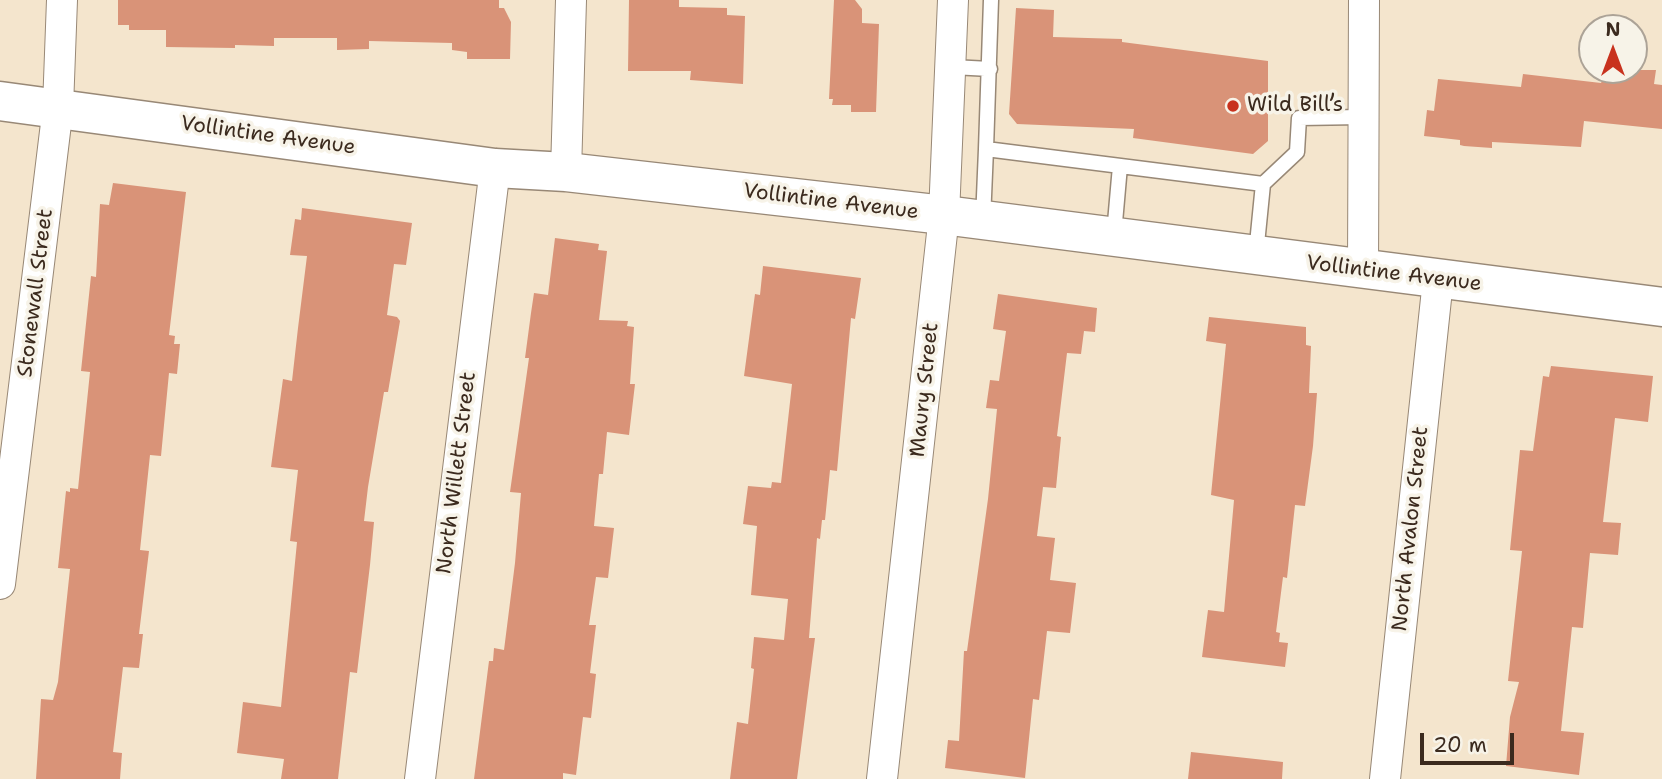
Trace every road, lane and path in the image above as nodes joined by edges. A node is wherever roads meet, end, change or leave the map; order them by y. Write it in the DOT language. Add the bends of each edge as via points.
graph roads {
  1 [pos="62,0"];
  2 [pos="571,0"];
  3 [pos="953,0"];
  4 [pos="992,0"];
  5 [pos="1364,0"];
  6 [pos="952,67"];
  7 [pos="990,69"];
  8 [pos="0,100"];
  9 [pos="58,107"];
  10 [pos="1362,117"];
  11 [pos="986,149"];
  12 [pos="1120,166"];
  13 [pos="495,168"];
  14 [pos="566,172"];
  15 [pos="1263,184"];
  16 [pos="944,215"];
  17 [pos="983,222"];
  18 [pos="1114,238"];
  19 [pos="1255,257"];
  20 [pos="1363,270"];
  21 [pos="1437,280"];
  22 [pos="1662,307"];
  23 [pos="0,584"];
  24 [pos="420,779"];
  25 [pos="882,779"];
  26 [pos="1385,779"];
  1 -- 9 [label="street, Stonewall Street"];
  2 -- 14 [label="street"];
  3 -- 6 [label="street, Maury Street"];
  4 -- 7 [label="lane"];
  5 -- 10 [label="street"];
  6 -- 7 [label="lane"];
  6 -- 16 [label="street, Maury Street"];
  7 -- 11 [label="lane"];
  8 -- 9 [label="street, Vollintine Avenue"];
  9 -- 13 [label="street, Vollintine Avenue"];
  9 -- 23 [label="street, Stonewall Street"];
  10 -- 15 [label="lane" via="1299,118 1297,152"];
  10 -- 20 [label="street"];
  11 -- 12 [label="lane"];
  11 -- 17 [label="lane"];
  12 -- 15 [label="lane"];
  12 -- 18 [label="lane"];
  13 -- 14 [label="street, Vollintine Avenue"];
  13 -- 24 [label="street, North Willett Street"];
  14 -- 16 [label="street, Vollintine Avenue"];
  15 -- 19 [label="lane"];
  16 -- 17 [label="street, Vollintine Avenue"];
  16 -- 25 [label="street, Maury Street"];
  17 -- 18 [label="street, Vollintine Avenue"];
  18 -- 19 [label="street, Vollintine Avenue"];
  19 -- 20 [label="street, Vollintine Avenue"];
  20 -- 21 [label="street, Vollintine Avenue"];
  21 -- 22 [label="street, Vollintine Avenue"];
  21 -- 26 [label="street, North Avalon Street"];
}
